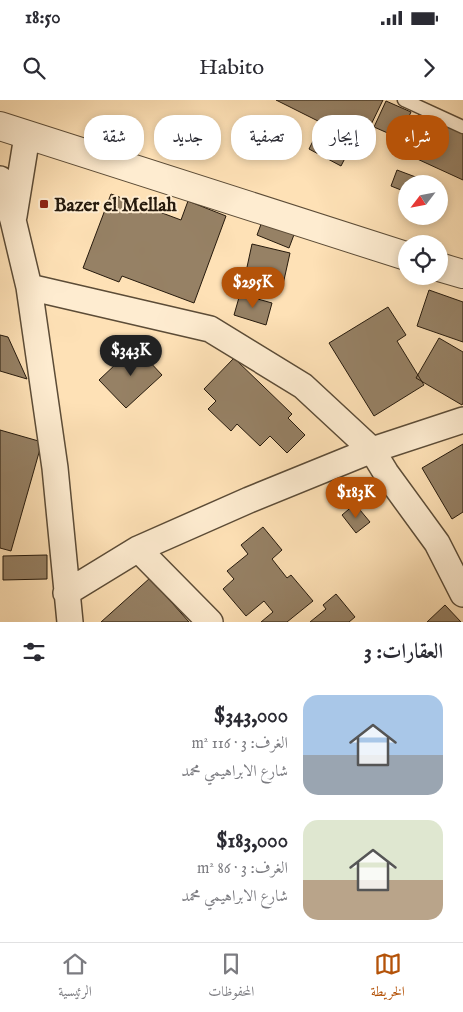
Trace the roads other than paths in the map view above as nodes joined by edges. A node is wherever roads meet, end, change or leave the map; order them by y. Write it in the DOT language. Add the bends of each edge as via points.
graph roads {
  1 [pos="404,100"];
  2 [pos="418,103"];
  3 [pos="0,126"];
  4 [pos="463,127"];
  5 [pos="28,136"];
  6 [pos="0,179"];
  7 [pos="13,220"];
  8 [pos="398,253"];
  9 [pos="448,270"];
  10 [pos="463,274"];
  11 [pos="29,287"];
  12 [pos="463,420"];
  13 [pos="372,450"];
  14 [pos="138,549"];
  15 [pos="66,592"];
  16 [pos="463,594"];
  17 [pos="70,622"];
  18 [pos="210,622"];
  1 -- 2 [label="lane"];
  2 -- 4 [label="lane"];
  3 -- 5 [label="street"];
  5 -- 7 [label="street"];
  5 -- 8 [label="street"];
  6 -- 7 [label="street"];
  7 -- 11 [label="street"];
  9 -- 10 [label="street"];
  11 -- 13 [label="street" via="210,330 303,386"];
  11 -- 15 [label="street" via="54,468"];
  12 -- 13 [label="street"];
  13 -- 14 [label="street"];
  13 -- 16 [label="street" via="437,543"];
  14 -- 15 [label="street"];
  14 -- 18 [label="street"];
  15 -- 17 [label="street"];
}
